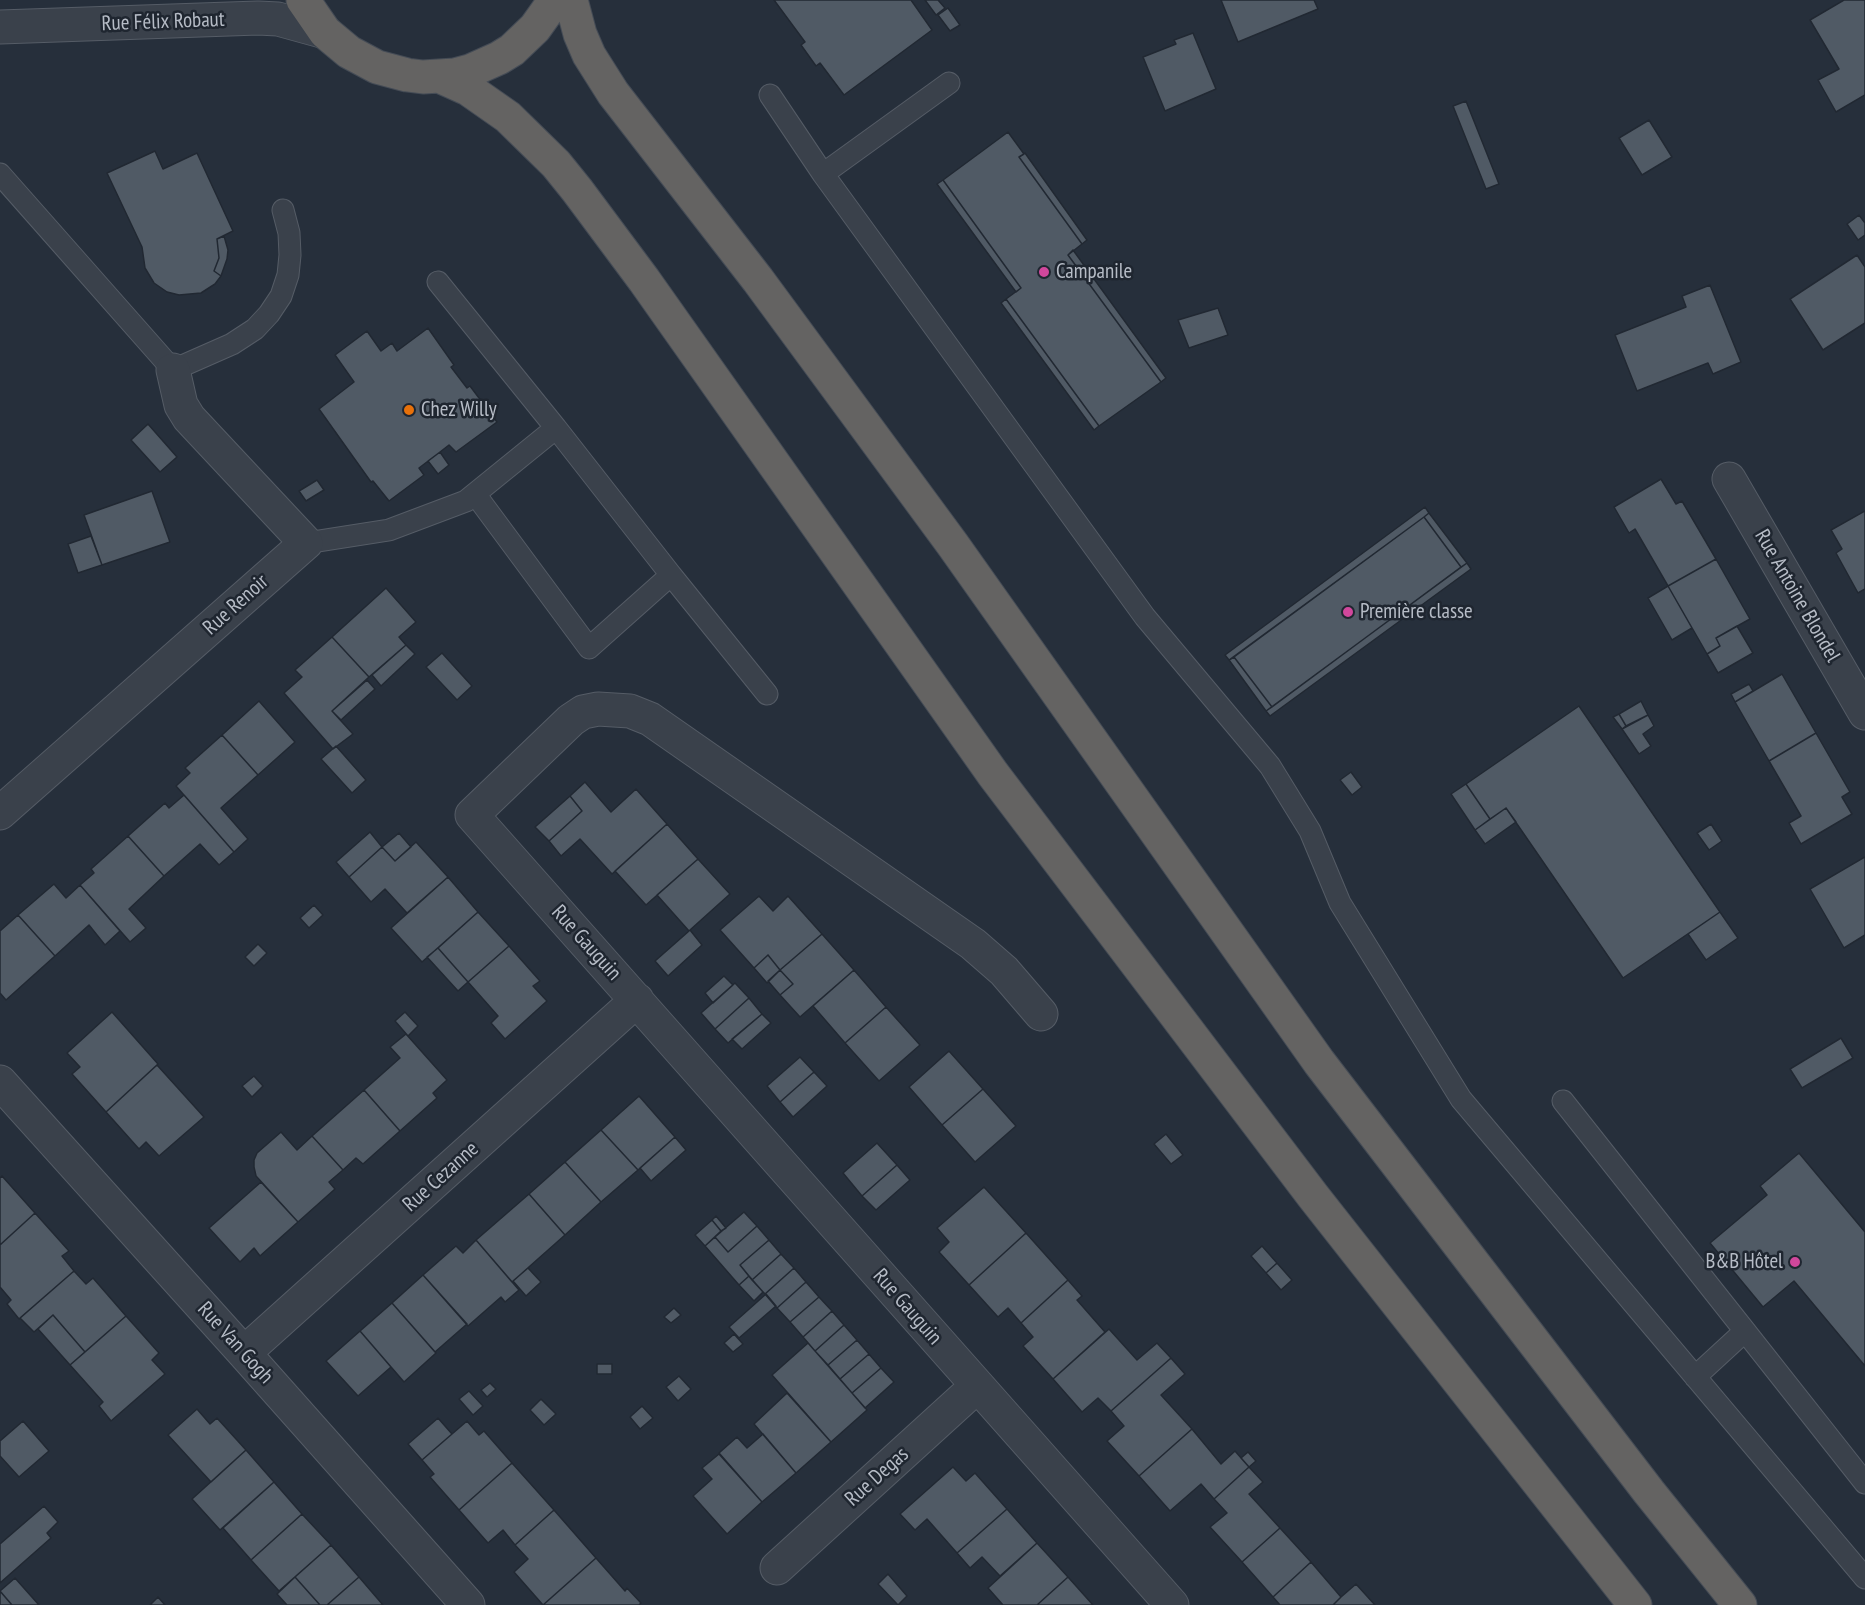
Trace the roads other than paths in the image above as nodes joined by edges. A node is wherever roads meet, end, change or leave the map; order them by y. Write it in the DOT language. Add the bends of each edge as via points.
graph roads {
  1 [pos="303,0"];
  2 [pos="555,0"];
  3 [pos="571,0"];
  4 [pos="0,27"];
  5 [pos="325,32"];
  6 [pos="439,76"];
  7 [pos="949,83"];
  8 [pos="770,95"];
  9 [pos="0,174"];
  10 [pos="823,174"];
  11 [pos="283,210"];
  12 [pos="438,282"];
  13 [pos="173,370"];
  14 [pos="556,428"];
  15 [pos="1729,479"];
  16 [pos="475,494"];
  17 [pos="306,543"];
  18 [pos="671,575"];
  19 [pos="766,694"];
  20 [pos="1865,713"];
  21 [pos="0,813"];
  22 [pos="637,1000"];
  23 [pos="1041,1014"];
  24 [pos="0,1082"];
  25 [pos="1563,1101"];
  26 [pos="1744,1332"];
  27 [pos="244,1353"];
  28 [pos="1695,1377"];
  29 [pos="977,1386"];
  30 [pos="1865,1483"];
  31 [pos="777,1568"];
  32 [pos="1865,1578"];
  33 [pos="468,1605"];
  34 [pos="1172,1605"];
  35 [pos="1635,1605"];
  36 [pos="1740,1605"];
  1 -- 5 [label="highway"];
  2 -- 6 [label="highway" via="535,28 512,50 470,71"];
  3 -- 36 [label="highway" via="579,34 613,93 759,280 953,545 1319,1062"];
  4 -- 5 [label="street, Rue Félix Robaut" via="258,18 278,19"];
  5 -- 6 [label="highway" via="349,52 377,67 407,75"];
  6 -- 35 [label="highway" via="468,89 508,117 577,190 1000,783 1313,1196"];
  7 -- 10 [label="lane"];
  8 -- 10 [label="lane"];
  9 -- 13 [label="lane"];
  10 -- 28 [label="lane" via="1145,617 1270,766 1310,831 1340,903 1461,1099"];
  11 -- 13 [label="lane" via="289,233 288,275 269,314 232,344"];
  12 -- 14 [label="lane"];
  13 -- 17 [label="street" via="181,405 189,418"];
  14 -- 16 [label="lane"];
  14 -- 18 [label="lane"];
  15 -- 20 [label="street, Rue Antoine Blondel"];
  16 -- 17 [label="lane" via="389,530"];
  16 -- 18 [label="lane" via="589,648"];
  17 -- 21 [label="street, Rue Renoir"];
  18 -- 19 [label="lane"];
  22 -- 23 [label="street, Rue Gauguin" via="472,815 571,720 598,709 630,711 650,719 973,944 1004,971"];
  22 -- 27 [label="street, Rue Cezanne"];
  22 -- 29 [label="street, Rue Gauguin"];
  24 -- 27 [label="street, Rue Van Gogh"];
  25 -- 26 [label="lane"];
  26 -- 28 [label="lane"];
  26 -- 30 [label="lane"];
  27 -- 33 [label="street, Rue Van Gogh"];
  28 -- 32 [label="lane"];
  29 -- 31 [label="street, Rue Degas"];
  29 -- 34 [label="street, Rue Gauguin"];
}
